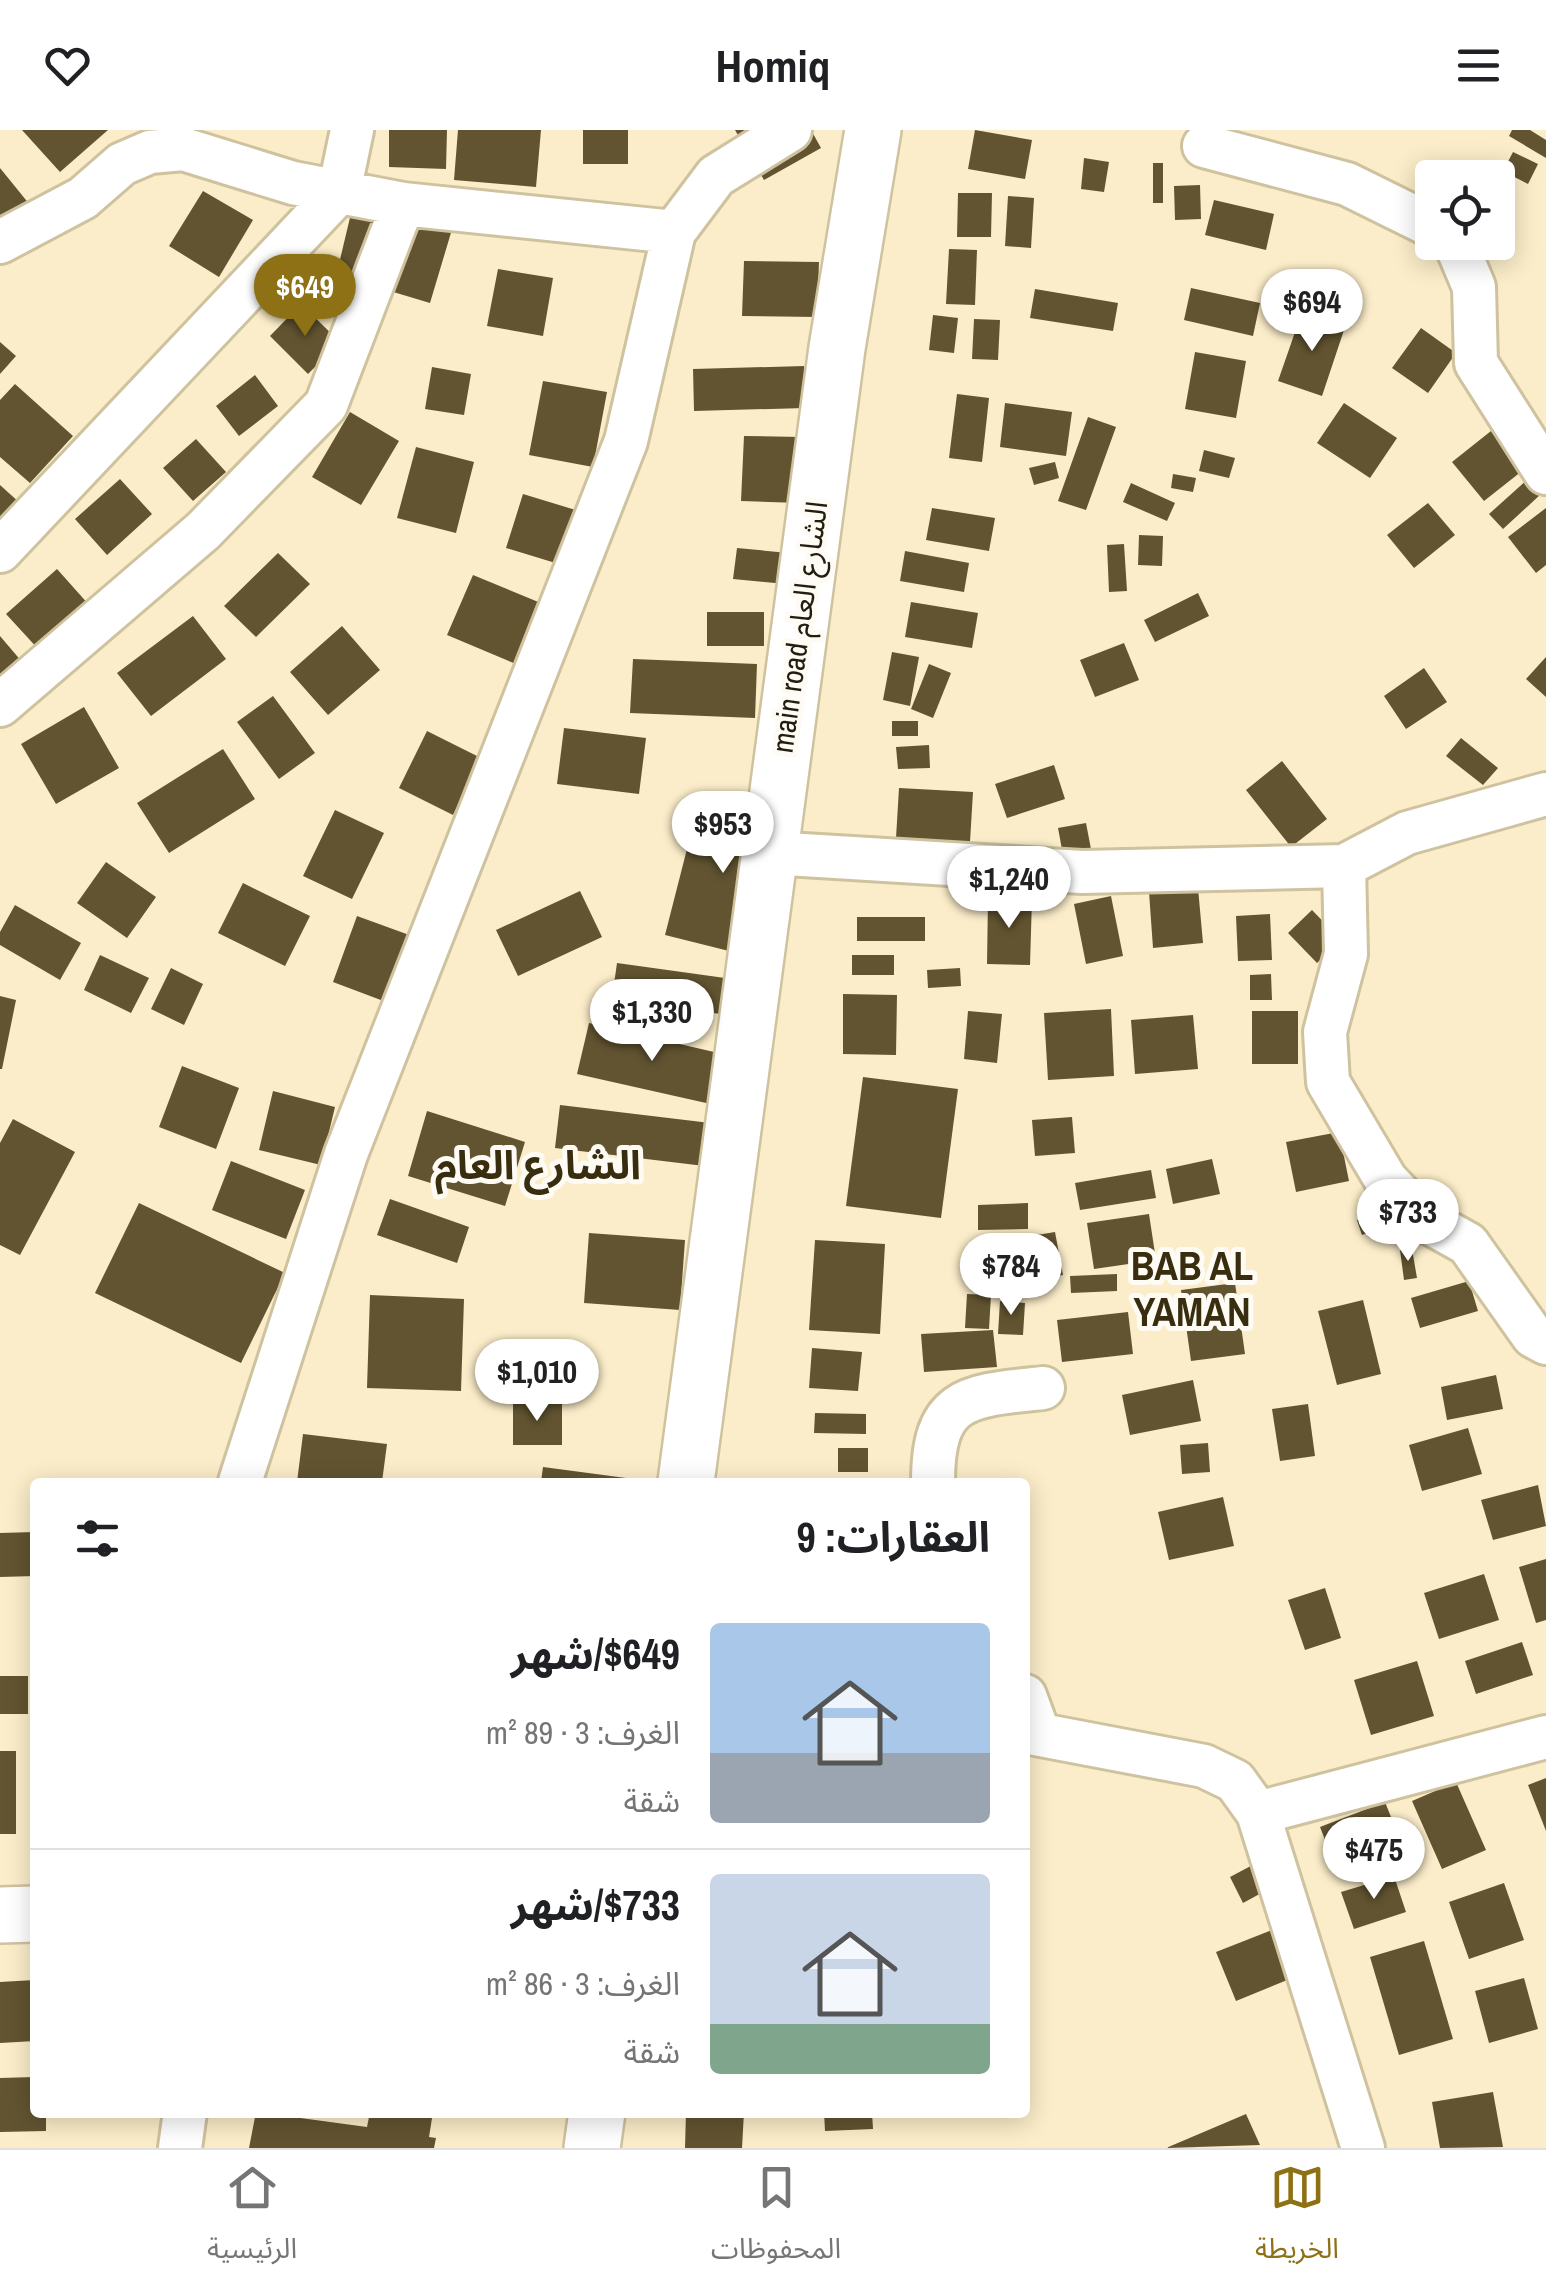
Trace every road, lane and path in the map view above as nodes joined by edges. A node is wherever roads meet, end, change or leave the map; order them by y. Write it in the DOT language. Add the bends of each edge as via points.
graph roads {
  1 [pos="352,130"];
  2 [pos="790,130"];
  3 [pos="872,130"];
  4 [pos="1204,146"];
  5 [pos="339,192"];
  6 [pos="403,204"];
  7 [pos="1415,218"];
  8 [pos="674,232"];
  9 [pos="0,242"];
  10 [pos="1462,260"];
  11 [pos="1546,473"];
  12 [pos="0,551"];
  13 [pos="0,706"];
  14 [pos="1546,794"];
  15 [pos="770,853"];
  16 [pos="1344,866"];
  17 [pos="1546,1343"];
  18 [pos="1043,1388"];
  19 [pos="241,1478"];
  20 [pos="687,1478"];
  21 [pos="933,1478"];
  22 [pos="1030,1721"];
  23 [pos="1546,1738"];
  24 [pos="1258,1813"];
  25 [pos="30,1914"];
  26 [pos="0,1915"];
  27 [pos="185,2118"];
  28 [pos="597,2118"];
  29 [pos="180,2148"];
  30 [pos="592,2148"];
  31 [pos="1363,2148"];
  1 -- 5 [label="street"];
  2 -- 8 [label="street" via="716,176"];
  3 -- 15 [label="main road, main road الشارع العام"];
  4 -- 7 [label="street" via="1347,184"];
  5 -- 6 [label="street"];
  5 -- 9 [label="street" via="183,150 150,152"];
  5 -- 12 [label="street"];
  6 -- 8 [label="street"];
  6 -- 13 [label="street" via="326,405 202,531"];
  8 -- 19 [label="street" via="626,441 346,1154"];
  10 -- 11 [label="street" via="1474,288 1476,362"];
  14 -- 16 [label="street" via="1408,833"];
  15 -- 16 [label="street" via="1082,872"];
  15 -- 20 [label="main road, main road الشارع العام"];
  16 -- 17 [label="street" via="1346,954 1325,1032 1328,1082 1386,1180 1423,1219 1468,1244 1533,1336"];
  18 -- 21 [label="street" via="995,1393 958,1406 938,1426"];
  22 -- 24 [label="street" via="1204,1766 1235,1780"];
  23 -- 24 [label="street"];
  24 -- 31 [label="street"];
  25 -- 26 [label="main road"];
  27 -- 29 [label="street"];
  28 -- 30 [label="main road"];
}
